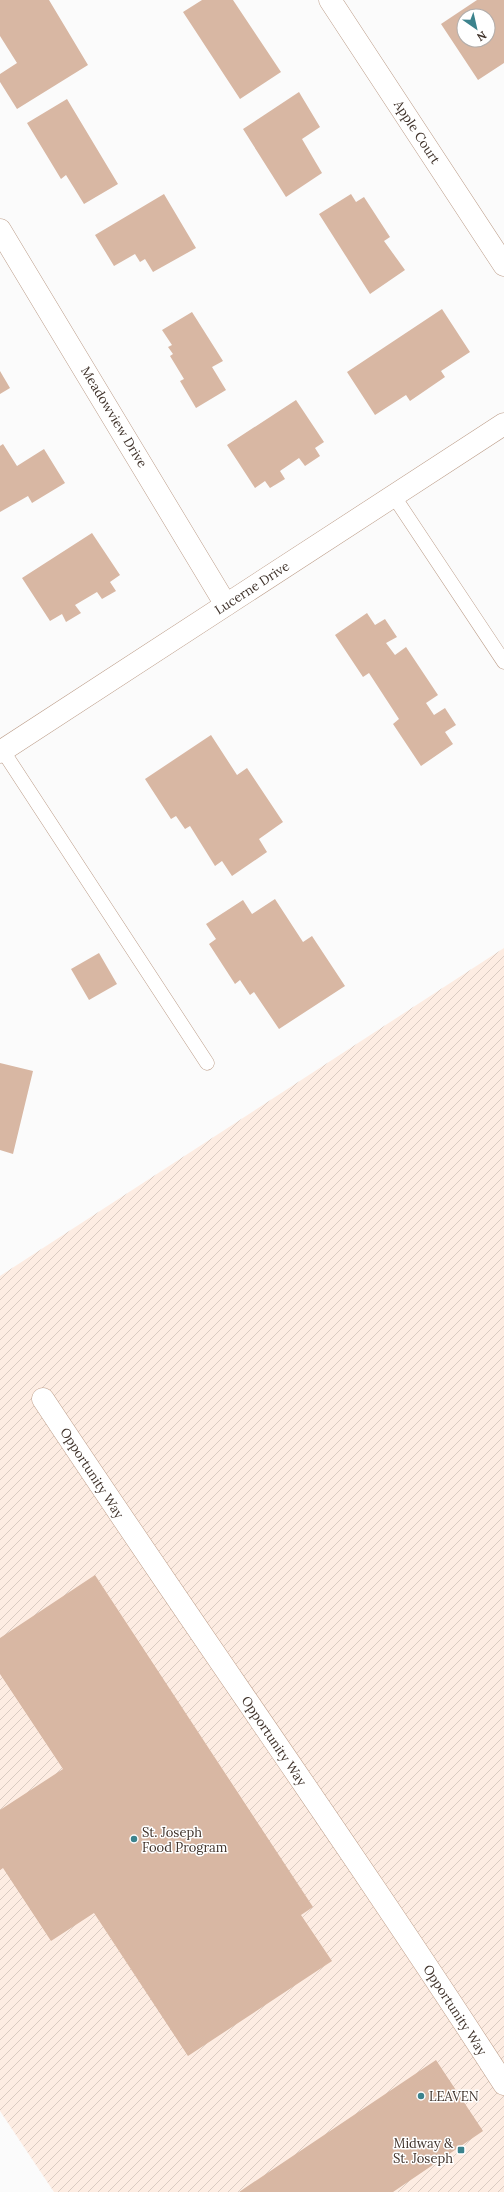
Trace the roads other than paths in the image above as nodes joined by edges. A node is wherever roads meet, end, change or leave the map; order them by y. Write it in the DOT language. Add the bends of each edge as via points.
graph roads {
  1 [pos="330,0"];
  2 [pos="0,230"];
  3 [pos="504,265"];
  4 [pos="504,424"];
  5 [pos="393,495"];
  6 [pos="226,605"];
  7 [pos="504,662"];
  8 [pos="1,751"];
  9 [pos="207,1063"];
  10 [pos="43,1399"];
  11 [pos="504,2084"];
  1 -- 3 [label="street, Apple Court"];
  2 -- 6 [label="street, Meadowview Drive"];
  4 -- 5 [label="street, Lucerne Drive"];
  5 -- 6 [label="street, Lucerne Drive"];
  5 -- 7 [label="lane"];
  6 -- 8 [label="street, Lucerne Drive"];
  8 -- 9 [label="lane"];
  10 -- 11 [label="street, Opportunity Way" via="444,1991"];
}
